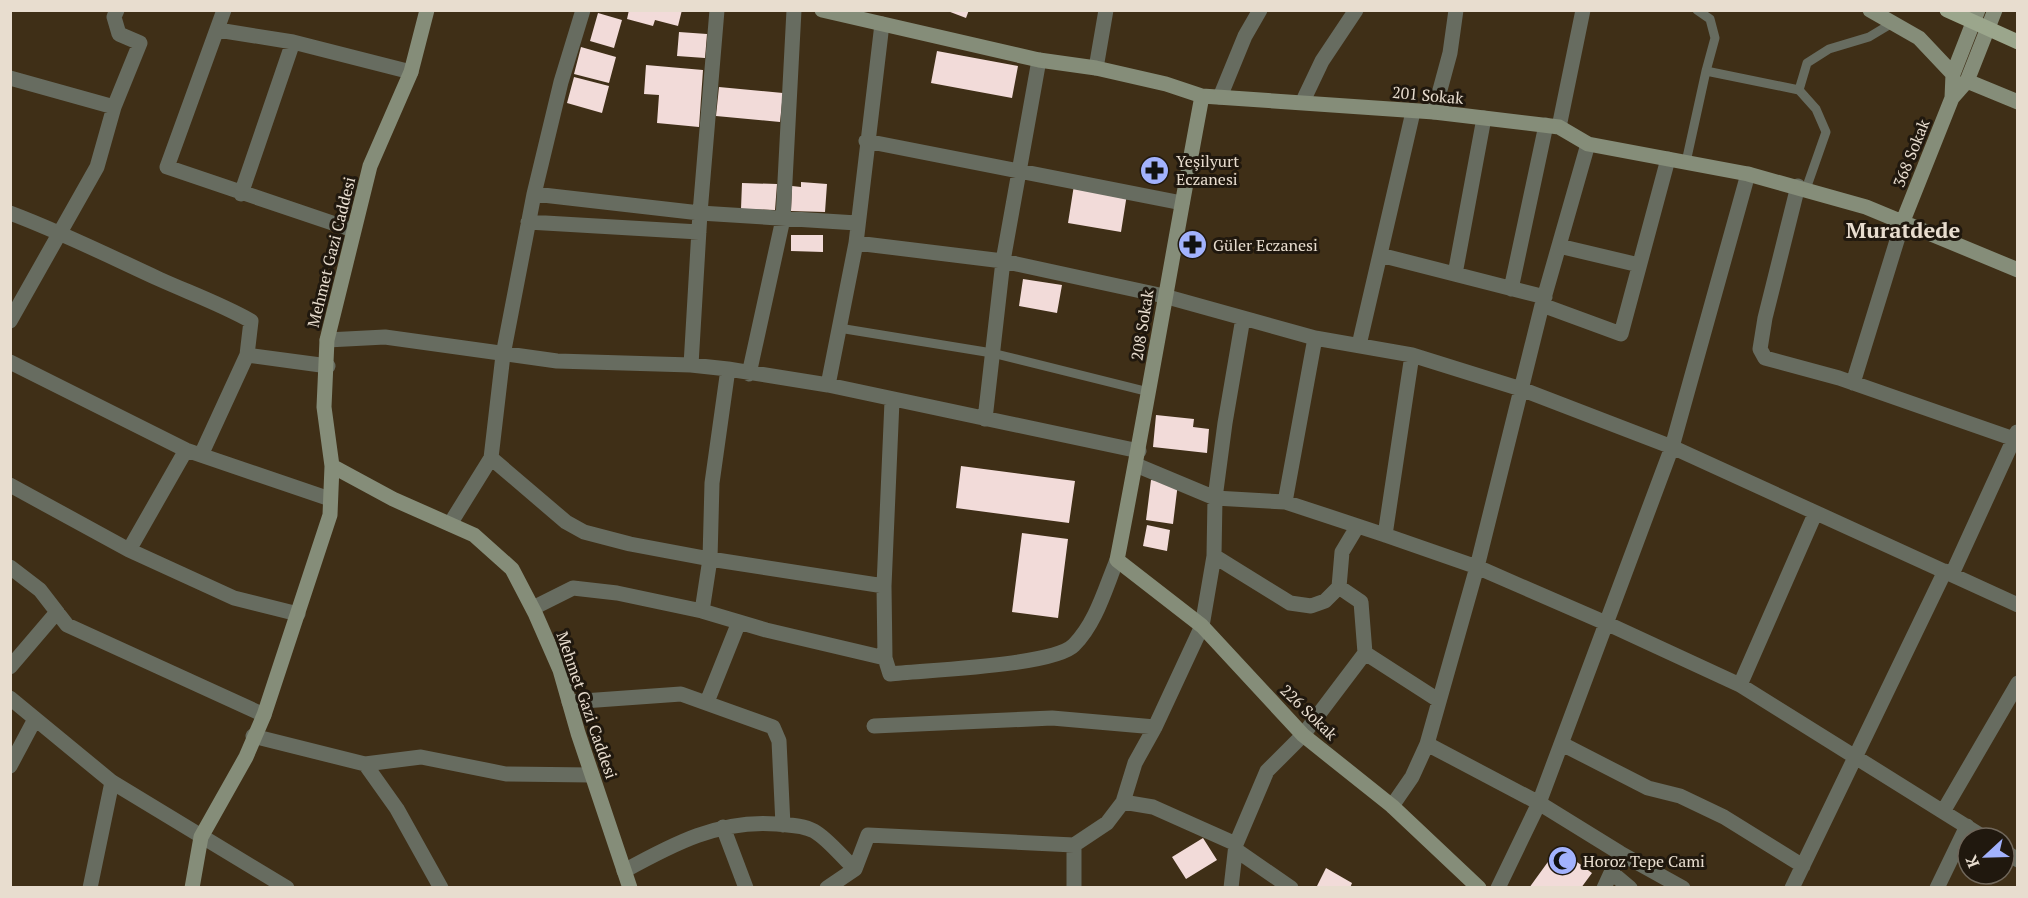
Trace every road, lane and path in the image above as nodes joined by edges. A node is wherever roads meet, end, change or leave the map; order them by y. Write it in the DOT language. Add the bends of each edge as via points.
graph roads {
  1 [pos="117,10"];
  2 [pos="224,10"];
  3 [pos="427,10"];
  4 [pos="583,10"];
  5 [pos="717,10"];
  6 [pos="794,10"];
  7 [pos="822,10"];
  8 [pos="1106,10"];
  9 [pos="1260,10"];
  10 [pos="1356,10"];
  11 [pos="1456,10"];
  12 [pos="1582,10"];
  13 [pos="1697,10"];
  14 [pos="1870,10"];
  15 [pos="1947,10"];
  16 [pos="1978,10"];
  17 [pos="1995,10"];
  18 [pos="863,14"];
  19 [pos="1893,21"];
  20 [pos="882,24"];
  21 [pos="219,30"];
  22 [pos="293,42"];
  23 [pos="2018,42"];
  24 [pos="1038,60"];
  25 [pos="1096,68"];
  26 [pos="1706,70"];
  27 [pos="411,72"];
  28 [pos="1953,74"];
  29 [pos="10,78"];
  30 [pos="1967,81"];
  31 [pos="1799,90"];
  32 [pos="1202,96"];
  33 [pos="1220,97"];
  34 [pos="1952,98"];
  35 [pos="1303,101"];
  36 [pos="2018,102"];
  37 [pos="114,107"];
  38 [pos="1413,112"];
  39 [pos="1434,112"];
  40 [pos="1484,118"];
  41 [pos="1552,126"];
  42 [pos="866,141"];
  43 [pos="1588,144"];
  44 [pos="1668,159"];
  45 [pos="1686,162"];
  46 [pos="1017,170"];
  47 [pos="1748,174"];
  48 [pos="1802,187"];
  49 [pos="241,194"];
  50 [pos="534,194"];
  51 [pos="1182,203"];
  52 [pos="10,213"];
  53 [pos="700,213"];
  54 [pos="783,219"];
  55 [pos="1903,221"];
  56 [pos="528,222"];
  57 [pos="857,223"];
  58 [pos="353,230"];
  59 [pos="60,232"];
  60 [pos="699,232"];
  61 [pos="856,243"];
  62 [pos="1559,246"];
  63 [pos="1380,255"];
  64 [pos="1003,261"];
  65 [pos="1639,265"];
  66 [pos="2018,270"];
  67 [pos="1455,274"];
  68 [pos="1511,289"];
  69 [pos="1164,296"];
  70 [pos="16,300"];
  71 [pos="1544,301"];
  72 [pos="1243,318"];
  73 [pos="10,321"];
  74 [pos="839,328"];
  75 [pos="1315,338"];
  76 [pos="327,340"];
  77 [pos="1359,345"];
  78 [pos="992,353"];
  79 [pos="247,355"];
  80 [pos="503,355"];
  81 [pos="1412,356"];
  82 [pos="10,362"];
  83 [pos="691,365"];
  84 [pos="328,366"];
  85 [pos="728,369"];
  86 [pos="749,374"];
  87 [pos="1853,383"];
  88 [pos="828,385"];
  89 [pos="1521,388"];
  90 [pos="1149,392"];
  91 [pos="892,400"];
  92 [pos="985,419"];
  93 [pos="2016,434"];
  94 [pos="1672,447"];
  95 [pos="186,450"];
  96 [pos="201,454"];
  97 [pos="491,458"];
  98 [pos="1138,458"];
  99 [pos="332,466"];
  100 [pos="10,485"];
  101 [pos="1215,498"];
  102 [pos="330,500"];
  103 [pos="1285,502"];
  104 [pos="1815,514"];
  105 [pos="450,524"];
  106 [pos="1357,526"];
  107 [pos="1385,535"];
  108 [pos="129,550"];
  109 [pos="1214,556"];
  110 [pos="710,559"];
  111 [pos="1117,560"];
  112 [pos="10,567"];
  113 [pos="1477,567"];
  114 [pos="1949,572"];
  115 [pos="884,586"];
  116 [pos="1340,587"];
  117 [pos="2018,605"];
  118 [pos="533,609"];
  119 [pos="702,611"];
  120 [pos="57,612"];
  121 [pos="298,614"];
  122 [pos="739,622"];
  123 [pos="1608,624"];
  124 [pos="1202,626"];
  125 [pos="1365,653"];
  126 [pos="885,658"];
  127 [pos="10,667"];
  128 [pos="2018,683"];
  129 [pos="1740,685"];
  130 [pos="10,698"];
  131 [pos="1438,700"];
  132 [pos="569,702"];
  133 [pos="707,702"];
  134 [pos="264,715"];
  135 [pos="35,718"];
  136 [pos="874,726"];
  137 [pos="1155,727"];
  138 [pos="1303,735"];
  139 [pos="253,736"];
  140 [pos="1427,744"];
  141 [pos="1562,744"];
  142 [pos="1856,757"];
  143 [pos="365,765"];
  144 [pos="10,766"];
  145 [pos="592,775"];
  146 [pos="112,782"];
  147 [pos="1123,802"];
  148 [pos="1539,803"];
  149 [pos="1392,806"];
  150 [pos="1944,810"];
  151 [pos="783,825"];
  152 [pos="1967,825"];
  153 [pos="723,827"];
  154 [pos="201,837"];
  155 [pos="1074,845"];
  156 [pos="1236,847"];
  157 [pos="1620,853"];
  158 [pos="1803,866"];
  159 [pos="855,869"];
  160 [pos="624,871"];
  161 [pos="1611,872"];
  162 [pos="90,888"];
  163 [pos="192,888"];
  164 [pos="287,888"];
  165 [pos="441,888"];
  166 [pos="630,888"];
  167 [pos="746,888"];
  168 [pos="827,888"];
  169 [pos="1074,888"];
  170 [pos="1231,888"];
  171 [pos="1291,888"];
  172 [pos="1479,888"];
  173 [pos="1498,888"];
  174 [pos="1604,888"];
  175 [pos="1630,888"];
  176 [pos="1683,888"];
  177 [pos="1792,888"];
  178 [pos="1937,888"];
  1 -- 37 [label="street" via="114,17 119,34 140,42"];
  2 -- 21 [label="street"];
  3 -- 27 [label="street, Mehmet Gazi Caddesi"];
  4 -- 50 [label="street"];
  5 -- 53 [label="street"];
  6 -- 54 [label="street"];
  7 -- 18 [label="street, 201 Sokak"];
  8 -- 25 [label="street"];
  9 -- 33 [label="street"];
  10 -- 35 [label="street" via="1322,61"];
  11 -- 39 [label="street" via="1450,53"];
  12 -- 41 [label="street"];
  13 -- 26 [label="lane" via="1710,20 1715,38"];
  14 -- 19 [label="street"];
  15 -- 23 [label="main road"];
  16 -- 28 [label="street"];
  17 -- 30 [label="street"];
  18 -- 20 [label="street, 201 Sokak"];
  19 -- 28 [label="street" via="1918,38"];
  19 -- 31 [label="lane" via="1869,37 1829,49 1808,63"];
  20 -- 24 [label="street, 201 Sokak"];
  20 -- 42 [label="street"];
  21 -- 22 [label="street"];
  21 -- 49 [label="street" via="167,167"];
  22 -- 27 [label="street"];
  22 -- 49 [label="street"];
  24 -- 25 [label="street, 201 Sokak"];
  24 -- 46 [label="street"];
  25 -- 32 [label="street, 201 Sokak"];
  26 -- 31 [label="lane"];
  26 -- 45 [label="lane"];
  27 -- 58 [label="street, Mehmet Gazi Caddesi" via="370,166"];
  28 -- 34 [label="street"];
  29 -- 37 [label="street"];
  30 -- 34 [label="street"];
  30 -- 36 [label="street"];
  31 -- 48 [label="lane" via="1816,109 1826,132"];
  32 -- 33 [label="street, 201 Sokak"];
  32 -- 51 [label="street, 208 Sokak"];
  33 -- 35 [label="street, 201 Sokak"];
  34 -- 55 [label="street, 368 Sokak"];
  35 -- 38 [label="street, 201 Sokak"];
  37 -- 59 [label="street" via="97,167"];
  38 -- 39 [label="street, 201 Sokak"];
  38 -- 63 [label="street"];
  39 -- 40 [label="street, 201 Sokak"];
  40 -- 41 [label="street, 201 Sokak"];
  40 -- 67 [label="street"];
  41 -- 43 [label="street, 201 Sokak"];
  41 -- 68 [label="street"];
  42 -- 46 [label="street"];
  42 -- 57 [label="street"];
  43 -- 44 [label="street, 201 Sokak"];
  43 -- 62 [label="street"];
  44 -- 45 [label="street, 201 Sokak"];
  44 -- 65 [label="street"];
  45 -- 47 [label="street, 201 Sokak"];
  46 -- 51 [label="street"];
  46 -- 64 [label="street"];
  47 -- 48 [label="street, 201 Sokak"];
  47 -- 94 [label="street"];
  48 -- 55 [label="street, 201 Sokak"];
  48 -- 87 [label="street" via="1760,349 1765,358"];
  49 -- 58 [label="street"];
  50 -- 53 [label="street"];
  50 -- 56 [label="street"];
  51 -- 69 [label="street, 208 Sokak"];
  52 -- 59 [label="street"];
  53 -- 54 [label="street"];
  53 -- 60 [label="street"];
  54 -- 57 [label="street"];
  54 -- 86 [label="street"];
  55 -- 66 [label="street, 201 Sokak"];
  55 -- 87 [label="street"];
  56 -- 60 [label="street"];
  56 -- 80 [label="street"];
  57 -- 61 [label="street"];
  58 -- 76 [label="street, Mehmet Gazi Caddesi"];
  59 -- 70 [label="street"];
  59 -- 79 [label="street" via="251,321"];
  60 -- 83 [label="street"];
  61 -- 64 [label="street"];
  61 -- 74 [label="street"];
  62 -- 65 [label="street"];
  62 -- 71 [label="street"];
  63 -- 67 [label="street"];
  63 -- 77 [label="street"];
  64 -- 69 [label="street"];
  64 -- 78 [label="street"];
  65 -- 71 [label="street" via="1621,334"];
  67 -- 68 [label="street"];
  68 -- 71 [label="street"];
  69 -- 72 [label="street"];
  69 -- 90 [label="street, 208 Sokak"];
  70 -- 73 [label="street"];
  71 -- 89 [label="street"];
  72 -- 75 [label="street"];
  72 -- 101 [label="street"];
  74 -- 78 [label="lane"];
  74 -- 88 [label="street"];
  75 -- 77 [label="street"];
  75 -- 103 [label="street"];
  76 -- 80 [label="street" via="385,337"];
  76 -- 84 [label="street, Mehmet Gazi Caddesi"];
  77 -- 81 [label="street"];
  78 -- 90 [label="lane"];
  78 -- 92 [label="street"];
  79 -- 84 [label="street"];
  79 -- 96 [label="street"];
  80 -- 83 [label="street" via="557,361"];
  80 -- 97 [label="street"];
  81 -- 89 [label="street"];
  81 -- 107 [label="street"];
  82 -- 95 [label="street"];
  83 -- 85 [label="street"];
  84 -- 99 [label="street, Mehmet Gazi Caddesi" via="324,407"];
  85 -- 86 [label="street"];
  85 -- 110 [label="street" via="712,483"];
  86 -- 88 [label="street"];
  87 -- 93 [label="street"];
  88 -- 91 [label="street"];
  89 -- 94 [label="street"];
  89 -- 113 [label="street"];
  90 -- 98 [label="street, 208 Sokak"];
  91 -- 92 [label="street"];
  91 -- 115 [label="street"];
  92 -- 98 [label="street"];
  93 -- 114 [label="street"];
  94 -- 104 [label="street"];
  94 -- 123 [label="street"];
  95 -- 96 [label="street"];
  95 -- 108 [label="street"];
  96 -- 102 [label="street"];
  97 -- 105 [label="street"];
  97 -- 110 [label="street" via="566,522 584,532"];
  98 -- 101 [label="street"];
  98 -- 111 [label="street, 208 Sokak"];
  99 -- 102 [label="street"];
  99 -- 105 [label="street, Mehmet Gazi Caddesi"];
  100 -- 108 [label="street"];
  101 -- 103 [label="street"];
  101 -- 109 [label="street"];
  102 -- 121 [label="street" via="330,515"];
  103 -- 106 [label="street"];
  104 -- 114 [label="street"];
  104 -- 129 [label="street"];
  105 -- 118 [label="street, Mehmet Gazi Caddesi" via="474,535 512,569"];
  106 -- 107 [label="street"];
  106 -- 116 [label="street" via="1342,552"];
  107 -- 113 [label="street"];
  108 -- 121 [label="street" via="234,598"];
  109 -- 116 [label="street" via="1290,603 1311,606 1325,601"];
  109 -- 124 [label="street"];
  110 -- 115 [label="street"];
  110 -- 119 [label="street"];
  111 -- 124 [label="street, 226 Sokak"];
  111 -- 126 [label="street" via="1091,621 1079,639 1073,647 1045,659 890,674"];
  112 -- 120 [label="street" via="40,590"];
  113 -- 123 [label="street"];
  113 -- 131 [label="street"];
  114 -- 117 [label="street"];
  114 -- 142 [label="street"];
  115 -- 126 [label="street"];
  116 -- 125 [label="street" via="1361,602"];
  118 -- 119 [label="street" via="573,588"];
  118 -- 132 [label="street, Mehmet Gazi Caddesi" via="560,670"];
  119 -- 122 [label="street"];
  120 -- 127 [label="street"];
  120 -- 134 [label="street" via="67,625"];
  121 -- 134 [label="street"];
  122 -- 126 [label="street"];
  122 -- 133 [label="street"];
  123 -- 129 [label="street"];
  123 -- 141 [label="street"];
  124 -- 137 [label="street"];
  124 -- 138 [label="street, 226 Sokak"];
  125 -- 131 [label="street"];
  125 -- 138 [label="street"];
  128 -- 150 [label="street"];
  129 -- 142 [label="street"];
  130 -- 135 [label="street"];
  131 -- 140 [label="street"];
  132 -- 133 [label="street" via="681,694"];
  132 -- 145 [label="street, Mehmet Gazi Caddesi"];
  133 -- 151 [label="street" via="773,727 779,741"];
  134 -- 139 [label="street"];
  135 -- 144 [label="street"];
  135 -- 146 [label="street"];
  136 -- 137 [label="street" via="1052,718"];
  137 -- 147 [label="street" via="1136,763"];
  138 -- 149 [label="street, 226 Sokak"];
  138 -- 156 [label="street" via="1267,771"];
  139 -- 143 [label="street"];
  139 -- 154 [label="street" via="246,757"];
  140 -- 148 [label="street"];
  140 -- 149 [label="street" via="1412,777"];
  141 -- 148 [label="street"];
  141 -- 158 [label="street" via="1648,788 1680,796 1724,817"];
  142 -- 150 [label="street"];
  142 -- 158 [label="street"];
  143 -- 145 [label="street" via="421,758 507,774"];
  143 -- 165 [label="street" via="397,809"];
  145 -- 160 [label="street, Mehmet Gazi Caddesi"];
  146 -- 154 [label="street"];
  146 -- 162 [label="street"];
  147 -- 155 [label="street" via="1107,823"];
  147 -- 156 [label="street" via="1153,807"];
  148 -- 157 [label="street"];
  148 -- 173 [label="street"];
  149 -- 172 [label="street, 226 Sokak"];
  150 -- 152 [label="street"];
  151 -- 153 [label="street" via="750,822"];
  151 -- 159 [label="street" via="814,831"];
  152 -- 178 [label="street"];
  153 -- 160 [label="street" via="659,852"];
  153 -- 167 [label="street"];
  154 -- 163 [label="street"];
  154 -- 164 [label="street"];
  155 -- 159 [label="street" via="868,835"];
  155 -- 169 [label="street"];
  156 -- 170 [label="street"];
  156 -- 171 [label="street"];
  157 -- 161 [label="street"];
  157 -- 176 [label="street"];
  158 -- 177 [label="street"];
  159 -- 168 [label="street"];
  160 -- 166 [label="street, Mehmet Gazi Caddesi"];
  161 -- 174 [label="street"];
  161 -- 175 [label="street"];
}
